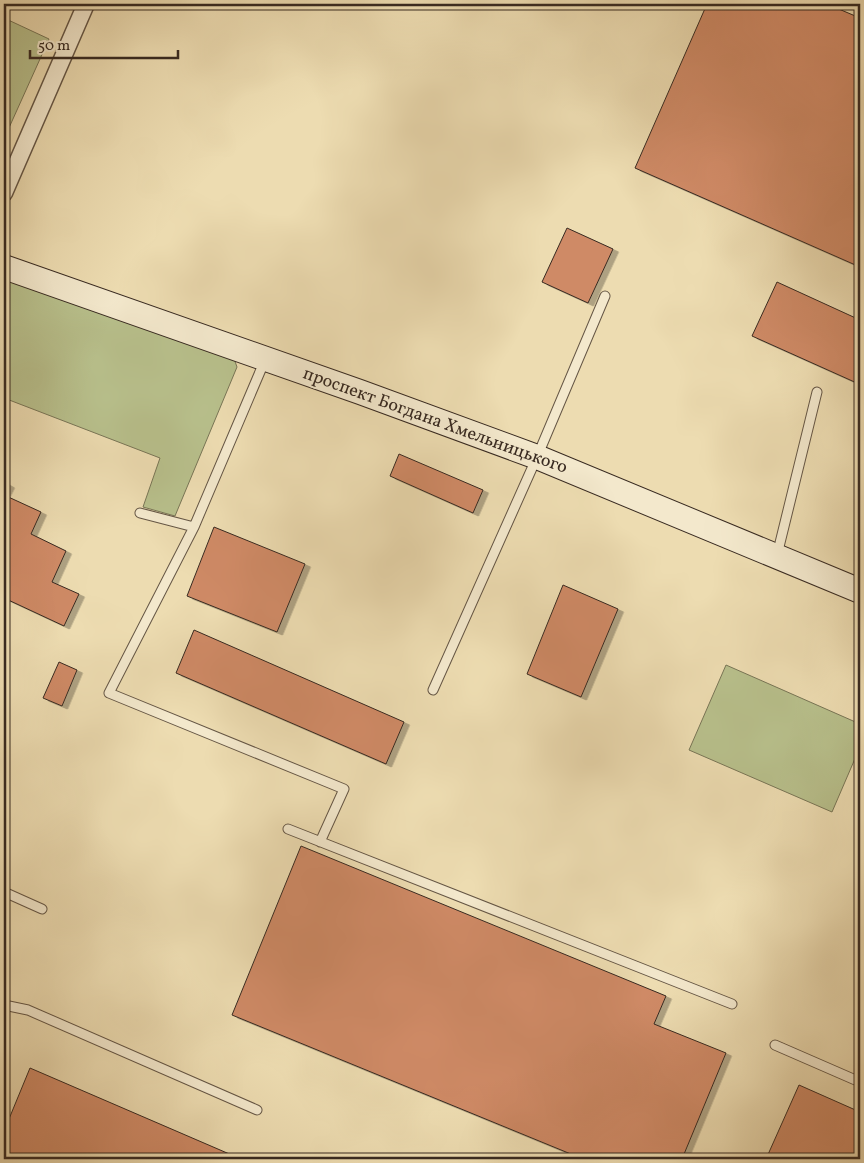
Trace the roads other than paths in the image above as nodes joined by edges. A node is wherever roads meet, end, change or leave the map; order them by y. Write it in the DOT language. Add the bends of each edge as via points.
graph roads {
  1 [pos="86,4"];
  2 [pos="4,193"];
  3 [pos="4,267"];
  4 [pos="605,296"];
  5 [pos="266,360"];
  6 [pos="817,392"];
  7 [pos="537,457"];
  8 [pos="140,513"];
  9 [pos="194,527"];
  10 [pos="777,555"];
  11 [pos="860,591"];
  12 [pos="433,690"];
  13 [pos="288,829"];
  14 [pos="320,842"];
  15 [pos="4,892"];
  16 [pos="42,909"];
  17 [pos="732,1004"];
  18 [pos="4,1005"];
  19 [pos="775,1045"];
  20 [pos="860,1082"];
  21 [pos="257,1110"];
  1 -- 2 [label="street"];
  3 -- 5 [label="main road, проспект Богдана Хмельницького"];
  4 -- 7 [label="lane"];
  5 -- 7 [label="main road, проспект Богдана Хмельницького"];
  5 -- 9 [label="lane"];
  6 -- 10 [label="lane"];
  7 -- 10 [label="main road, проспект Богдана Хмельницького"];
  7 -- 12 [label="lane"];
  8 -- 9 [label="lane"];
  9 -- 14 [label="lane" via="109,693 344,789"];
  10 -- 11 [label="main road, проспект Богдана Хмельницького"];
  13 -- 14 [label="lane"];
  14 -- 17 [label="lane"];
  15 -- 16 [label="lane"];
  18 -- 21 [label="lane" via="28,1010"];
  19 -- 20 [label="lane"];
}
